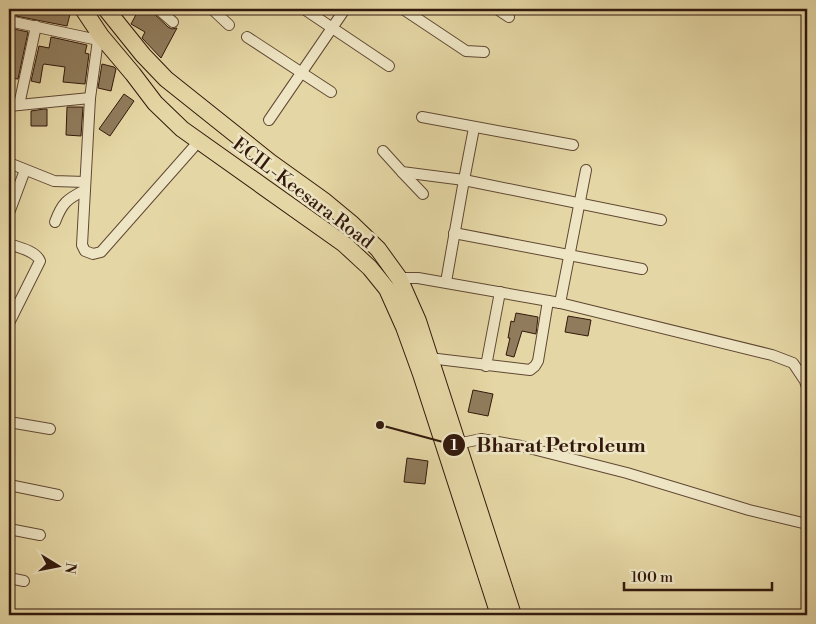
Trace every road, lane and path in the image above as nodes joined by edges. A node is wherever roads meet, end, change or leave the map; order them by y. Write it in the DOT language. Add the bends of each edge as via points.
graph roads {
  1 [pos="84,9"];
  2 [pos="106,9"];
  3 [pos="158,9"];
  4 [pos="212,9"];
  5 [pos="304,9"];
  6 [pos="345,9"];
  7 [pos="403,9"];
  8 [pos="497,9"];
  9 [pos="509,17"];
  10 [pos="9,21"];
  11 [pos="173,22"];
  12 [pos="230,25"];
  13 [pos="36,26"];
  14 [pos="332,27"];
  15 [pos="247,37"];
  16 [pos="100,38"];
  17 [pos="484,52"];
  18 [pos="389,66"];
  19 [pos="301,72"];
  20 [pos="331,92"];
  21 [pos="90,98"];
  22 [pos="14,106"];
  23 [pos="422,117"];
  24 [pos="269,120"];
  25 [pos="474,128"];
  26 [pos="199,141"];
  27 [pos="573,145"];
  28 [pos="383,151"];
  29 [pos="9,162"];
  30 [pos="25,170"];
  31 [pos="586,170"];
  32 [pos="402,172"];
  33 [pos="464,180"];
  34 [pos="85,186"];
  35 [pos="423,194"];
  36 [pos="580,204"];
  37 [pos="10,207"];
  38 [pos="661,220"];
  39 [pos="55,222"];
  40 [pos="454,233"];
  41 [pos="9,244"];
  42 [pos="570,255"];
  43 [pos="642,269"];
  44 [pos="399,278"];
  45 [pos="446,282"];
  46 [pos="500,292"];
  47 [pos="548,301"];
  48 [pos="560,303"];
  49 [pos="9,322"];
  50 [pos="424,364"];
  51 [pos="486,366"];
  52 [pos="807,388"];
  53 [pos="9,422"];
  54 [pos="50,429"];
  55 [pos="457,444"];
  56 [pos="9,485"];
  57 [pos="58,495"];
  58 [pos="807,524"];
  59 [pos="9,529"];
  60 [pos="40,535"];
  61 [pos="9,578"];
  62 [pos="24,581"];
  63 [pos="499,615"];
  64 [pos="513,615"];
  1 -- 16 [label="main road, ECIL-Keesara Road"];
  2 -- 44 [label="main road, ECIL-Keesara Road" via="166,79 352,224 378,249"];
  3 -- 11 [label="street"];
  4 -- 12 [label="street"];
  5 -- 14 [label="street"];
  6 -- 14 [label="street"];
  7 -- 17 [label="street" via="464,50"];
  8 -- 9 [label="street"];
  10 -- 13 [label="street"];
  13 -- 16 [label="street"];
  13 -- 22 [label="street"];
  14 -- 18 [label="street"];
  14 -- 19 [label="street"];
  15 -- 19 [label="street"];
  16 -- 21 [label="street"];
  16 -- 26 [label="main road, ECIL-Keesara Road" via="156,104 182,130"];
  19 -- 20 [label="street"];
  19 -- 24 [label="street"];
  21 -- 22 [label="street"];
  21 -- 34 [label="street"];
  23 -- 25 [label="street"];
  25 -- 27 [label="street"];
  25 -- 33 [label="street"];
  26 -- 34 [label="street" via="100,252 93,254 84,251 82,245"];
  26 -- 50 [label="main road, ECIL-Keesara Road" via="344,244 370,268 388,289"];
  28 -- 32 [label="street"];
  29 -- 30 [label="street"];
  30 -- 34 [label="street" via="54,181"];
  30 -- 37 [label="street"];
  31 -- 36 [label="street"];
  32 -- 33 [label="street"];
  32 -- 35 [label="street"];
  33 -- 36 [label="street"];
  33 -- 40 [label="street"];
  34 -- 39 [label="street" via="65,201"];
  36 -- 38 [label="street"];
  36 -- 42 [label="street"];
  40 -- 42 [label="street"];
  40 -- 45 [label="street"];
  41 -- 49 [label="street" via="32,253 40,261"];
  42 -- 43 [label="street"];
  42 -- 48 [label="street"];
  44 -- 45 [label="street"];
  44 -- 50 [label="main road, ECIL-Keesara Road" via="418,321"];
  45 -- 46 [label="street"];
  46 -- 47 [label="street"];
  46 -- 51 [label="street"];
  47 -- 48 [label="street"];
  47 -- 51 [label="street" via="535,366 527,371"];
  48 -- 52 [label="street" via="793,362"];
  50 -- 51 [label="street"];
  50 -- 55 [label="main road, ECIL-Keesara Road"];
  50 -- 63 [label="main road, ECIL-Keesara Road"];
  53 -- 54 [label="street"];
  55 -- 58 [label="street" via="481,439 522,446"];
  55 -- 64 [label="main road, ECIL-Keesara Road"];
  56 -- 57 [label="street"];
  59 -- 60 [label="street"];
  61 -- 62 [label="street"];
}
